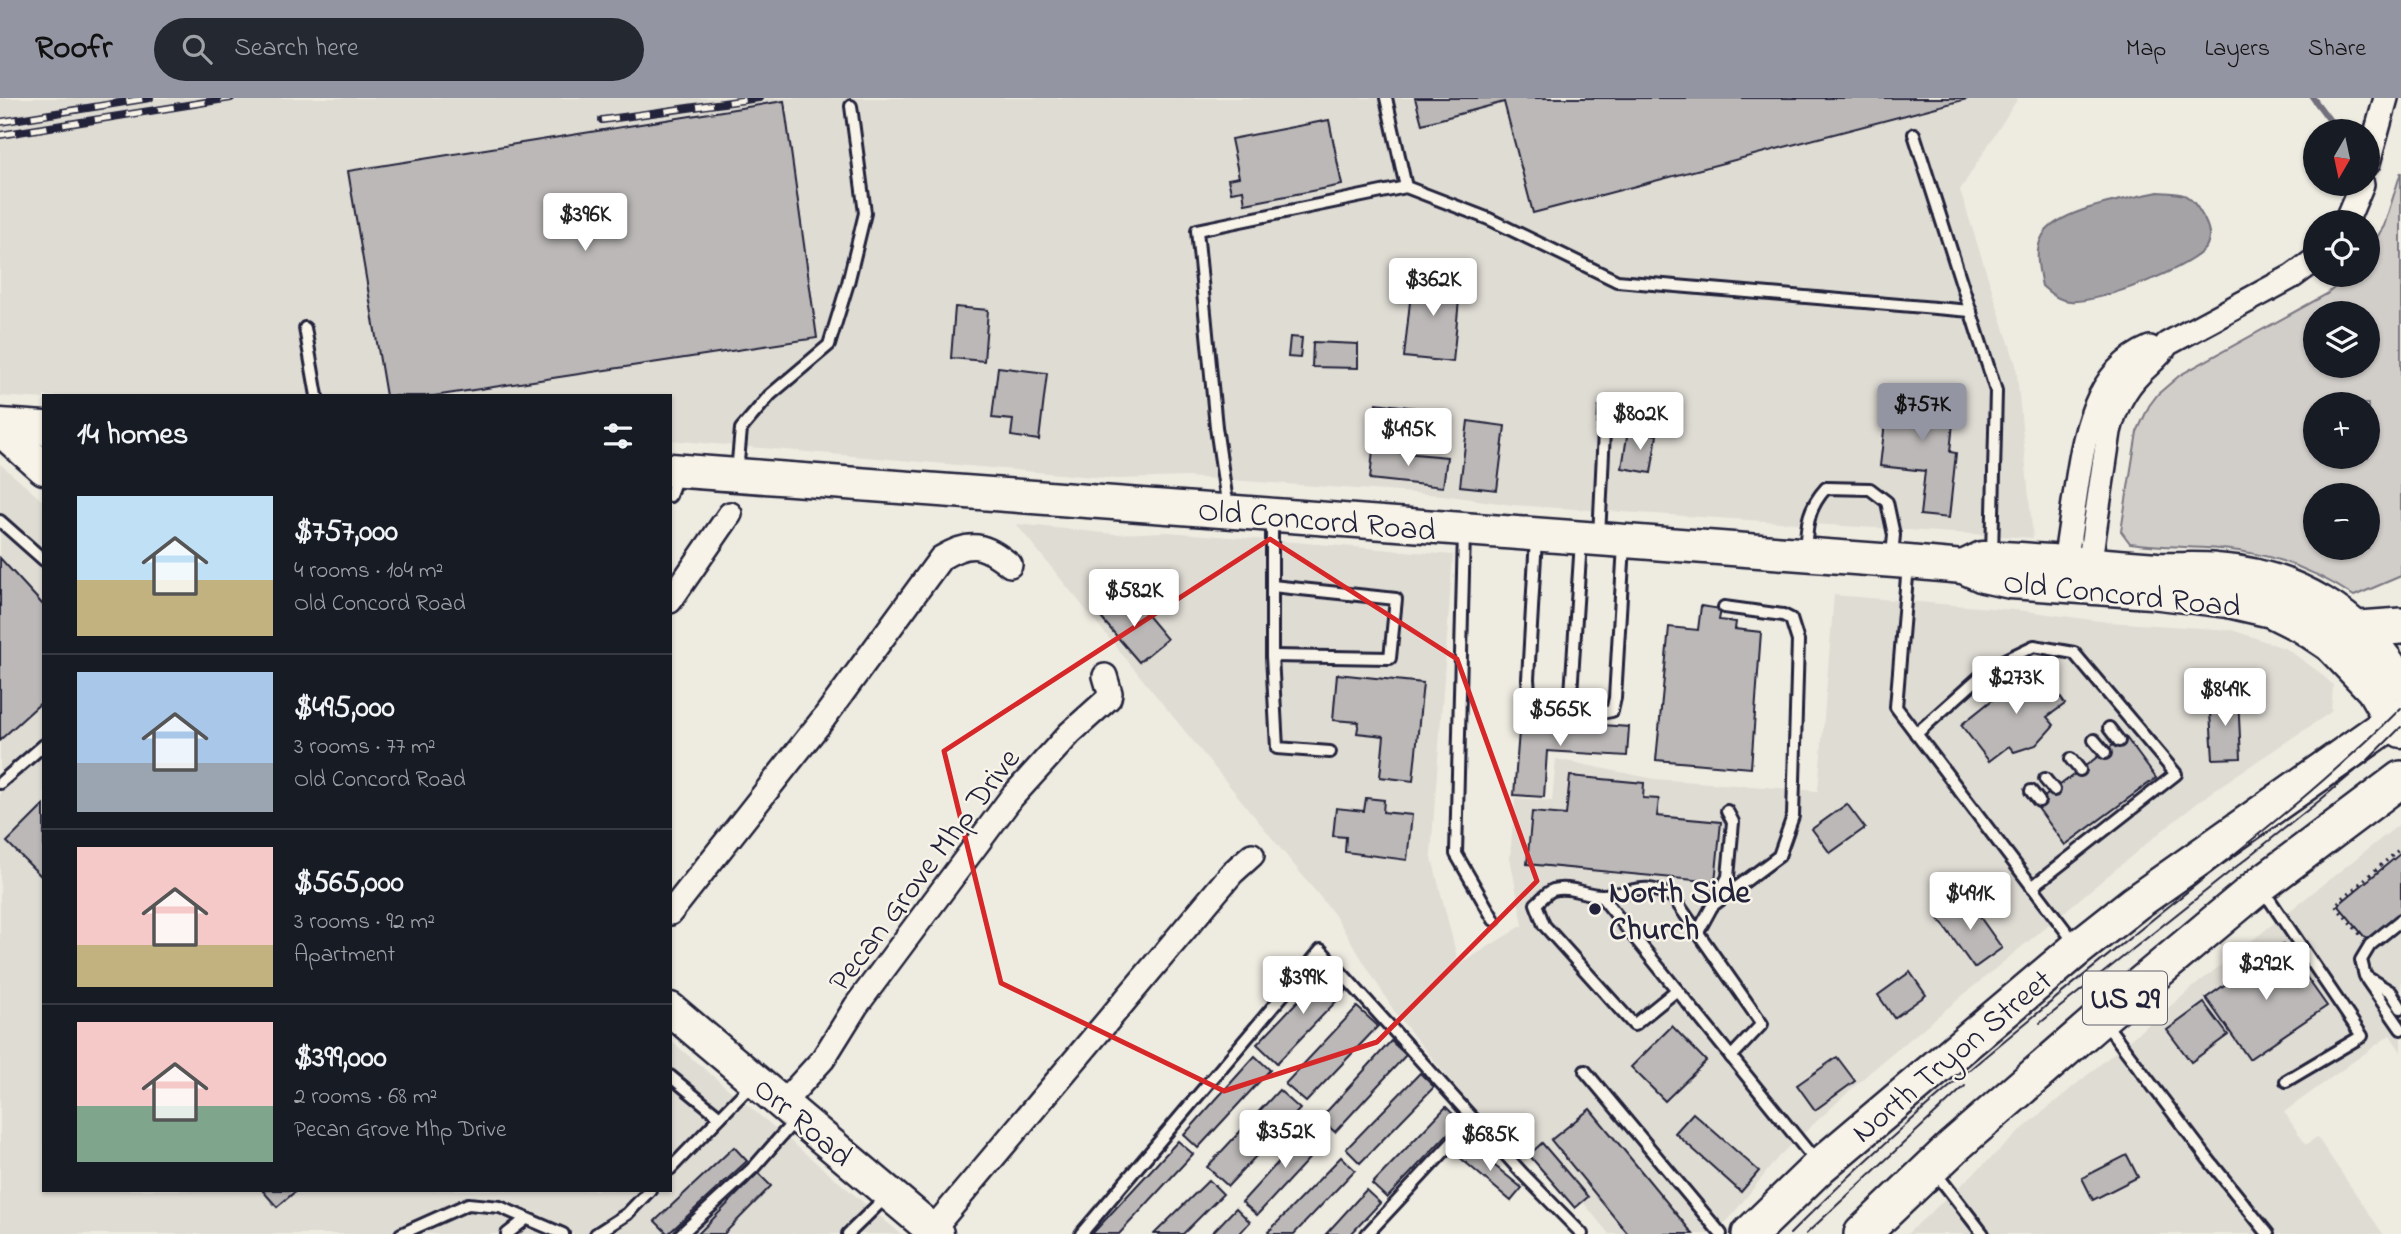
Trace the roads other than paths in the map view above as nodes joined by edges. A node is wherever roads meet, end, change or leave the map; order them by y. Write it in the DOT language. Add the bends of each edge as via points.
graph roads {
  1 [pos="1386,98"];
  2 [pos="2386,98"];
  3 [pos="851,106"];
  4 [pos="2380,120"];
  5 [pos="1914,134"];
  6 [pos="1406,187"];
  7 [pos="2303,269"];
  8 [pos="1971,311"];
  9 [pos="305,328"];
  10 [pos="317,394"];
  11 [pos="1649,415"];
  12 [pos="0,427"];
  13 [pos="42,428"];
  14 [pos="42,466"];
  15 [pos="736,474"];
  16 [pos="673,479"];
  17 [pos="1228,511"];
  18 [pos="730,514"];
  19 [pos="1272,514"];
  20 [pos="0,521"];
  21 [pos="1464,530"];
  22 [pos="1537,536"];
  23 [pos="1602,540"];
  24 [pos="1804,555"];
  25 [pos="42,558"];
  26 [pos="1900,561"];
  27 [pos="1978,562"];
  28 [pos="1010,565"];
  29 [pos="2076,575"];
  30 [pos="1272,586"];
  31 [pos="672,598"];
  32 [pos="1724,607"];
  33 [pos="2401,626"];
  34 [pos="2360,629"];
  35 [pos="1272,656"];
  36 [pos="1105,676"];
  37 [pos="2401,683"];
  38 [pos="1570,709"];
  39 [pos="2398,722"];
  40 [pos="2109,728"];
  41 [pos="1916,734"];
  42 [pos="2094,740"];
  43 [pos="2119,741"];
  44 [pos="42,747"];
  45 [pos="1330,752"];
  46 [pos="2105,753"];
  47 [pos="2071,759"];
  48 [pos="2080,771"];
  49 [pos="2045,779"];
  50 [pos="2401,779"];
  51 [pos="0,782"];
  52 [pos="2054,790"];
  53 [pos="2031,791"];
  54 [pos="2039,801"];
  55 [pos="1727,811"];
  56 [pos="1252,855"];
  57 [pos="2260,885"];
  58 [pos="2032,887"];
  59 [pos="1601,896"];
  60 [pos="1712,906"];
  61 [pos="672,910"];
  62 [pos="1493,920"];
  63 [pos="2401,920"];
  64 [pos="1698,932"];
  65 [pos="2078,948"];
  66 [pos="2365,976"];
  67 [pos="1677,990"];
  68 [pos="2401,1008"];
  69 [pos="672,1011"];
  70 [pos="2101,1018"];
  71 [pos="2401,1030"];
  72 [pos="1731,1056"];
  73 [pos="1585,1072"];
  74 [pos="672,1078"];
  75 [pos="755,1080"];
  76 [pos="2286,1081"];
  77 [pos="790,1111"];
  78 [pos="720,1117"];
  79 [pos="1474,1119"];
  80 [pos="1820,1166"];
  81 [pos="672,1167"];
  82 [pos="1931,1167"];
  83 [pos="648,1192"];
  84 [pos="889,1194"];
  85 [pos="526,1219"];
  86 [pos="935,1232"];
  87 [pos="1867,1232"];
  88 [pos="401,1234"];
  89 [pos="507,1234"];
  90 [pos="557,1234"];
  91 [pos="563,1234"];
  92 [pos="596,1234"];
  93 [pos="681,1234"];
  94 [pos="848,1234"];
  95 [pos="1081,1234"];
  96 [pos="1367,1234"];
  97 [pos="1581,1234"];
  98 [pos="1721,1234"];
  99 [pos="1750,1234"];
  100 [pos="1983,1234"];
  101 [pos="2267,1234"];
  1 -- 6 [label="lane"];
  2 -- 4 [label="street"];
  3 -- 15 [label="lane" via="865,213 837,320 822,353 770,395 741,429"];
  5 -- 8 [label="lane"];
  6 -- 8 [label="lane" via="1489,219 1617,281"];
  6 -- 17 [label="lane" via="1197,230"];
  7 -- 29 [label="street" via="2167,344 2130,385 2113,417"];
  8 -- 27 [label="lane" via="1996,391"];
  9 -- 10 [label="lane"];
  11 -- 23 [label="lane" via="1605,410"];
  12 -- 13 [label="street"];
  12 -- 14 [label="street"];
  15 -- 16 [label="street, Old Concord Road"];
  15 -- 17 [label="street, Old Concord Road"];
  17 -- 19 [label="street, Old Concord Road"];
  18 -- 31 [label="street"];
  19 -- 21 [label="street, Old Concord Road"];
  19 -- 30 [label="lane"];
  20 -- 25 [label="lane"];
  21 -- 22 [label="street, Old Concord Road"];
  21 -- 62 [label="lane" via="1456,854"];
  22 -- 23 [label="street, Old Concord Road"];
  22 -- 38 [label="lane" via="1529,692 1542,706"];
  23 -- 24 [label="street, Old Concord Road"];
  23 -- 38 [label="lane"];
  23 -- 38 [label="lane" via="1615,698 1612,711"];
  24 -- 26 [label="street, Old Concord Road"];
  24 -- 26 [label="lane" via="1813,503 1826,488 1870,489 1887,502"];
  26 -- 27 [label="street, Old Concord Road"];
  26 -- 41 [label="lane" via="1896,707"];
  27 -- 29 [label="street, Old Concord Road" via="1997,580"];
  28 -- 61 [label="street" via="990,549 979,547 941,558 824,719"];
  29 -- 34 [label="street, Old Concord Road" via="2162,569 2250,575 2310,596"];
  29 -- 39 [label="street, Old Concord Road" via="2271,611 2330,645"];
  30 -- 35 [label="lane"];
  30 -- 35 [label="lane" via="1396,599 1390,658"];
  32 -- 60 [label="lane" via="1783,615 1791,619 1798,640 1793,816 1779,856"];
  33 -- 34 [label="main road"];
  34 -- 37 [label="street, Old Concord Road"];
  35 -- 45 [label="lane" via="1276,748"];
  36 -- 77 [label="street, Pecan Grove Mhp Drive" via="1109,698 1012,797 856,1006"];
  39 -- 65 [label="main road, North Tryon Street / US 29" via="2135,903"];
  40 -- 43 [label="lane"];
  41 -- 58 [label="lane"];
  41 -- 58 [label="lane" via="1992,666 2034,646 2074,653 2176,774 2136,798"];
  42 -- 46 [label="lane"];
  44 -- 51 [label="lane"];
  47 -- 48 [label="lane"];
  49 -- 52 [label="lane"];
  50 -- 57 [label="main road, US 29"];
  53 -- 54 [label="lane"];
  55 -- 60 [label="lane" via="1733,822 1728,877"];
  56 -- 86 [label="street" via="1232,873"];
  57 -- 70 [label="main road, US 29"];
  57 -- 76 [label="lane" via="2362,1036"];
  58 -- 65 [label="lane"];
  59 -- 64 [label="lane" via="1656,889 1673,897"];
  59 -- 67 [label="lane"];
  59 -- 67 [label="lane" via="1552,890 1536,904 1544,925 1634,1026"];
  60 -- 64 [label="lane"];
  63 -- 66 [label="lane" via="2370,945 2361,960"];
  64 -- 72 [label="lane" via="1762,1024"];
  65 -- 80 [label="main road, North Tryon Street / US 29"];
  66 -- 68 [label="lane" via="2391,992"];
  66 -- 71 [label="lane"];
  67 -- 72 [label="lane"];
  69 -- 75 [label="street, Orr Road"];
  70 -- 82 [label="main road, US 29"];
  70 -- 101 [label="lane"];
  72 -- 80 [label="lane"];
  73 -- 98 [label="lane"];
  74 -- 78 [label="lane"];
  75 -- 77 [label="street, Orr Road"];
  75 -- 78 [label="lane"];
  77 -- 84 [label="street, Orr Road"];
  77 -- 93 [label="lane" via="754,1167"];
  78 -- 81 [label="lane"];
  79 -- 95 [label="lane" via="1321,950"];
  79 -- 96 [label="lane"];
  79 -- 97 [label="lane"];
  80 -- 99 [label="main road, North Tryon Street / US 29"];
  82 -- 87 [label="main road, US 29"];
  82 -- 100 [label="lane"];
  83 -- 92 [label="lane" via="627,1214"];
  84 -- 86 [label="street, Orr Road"];
  84 -- 94 [label="lane"];
  85 -- 88 [label="lane" via="500,1207 468,1205"];
  85 -- 89 [label="lane"];
  85 -- 90 [label="lane"];
  90 -- 91 [label="lane"];
}
